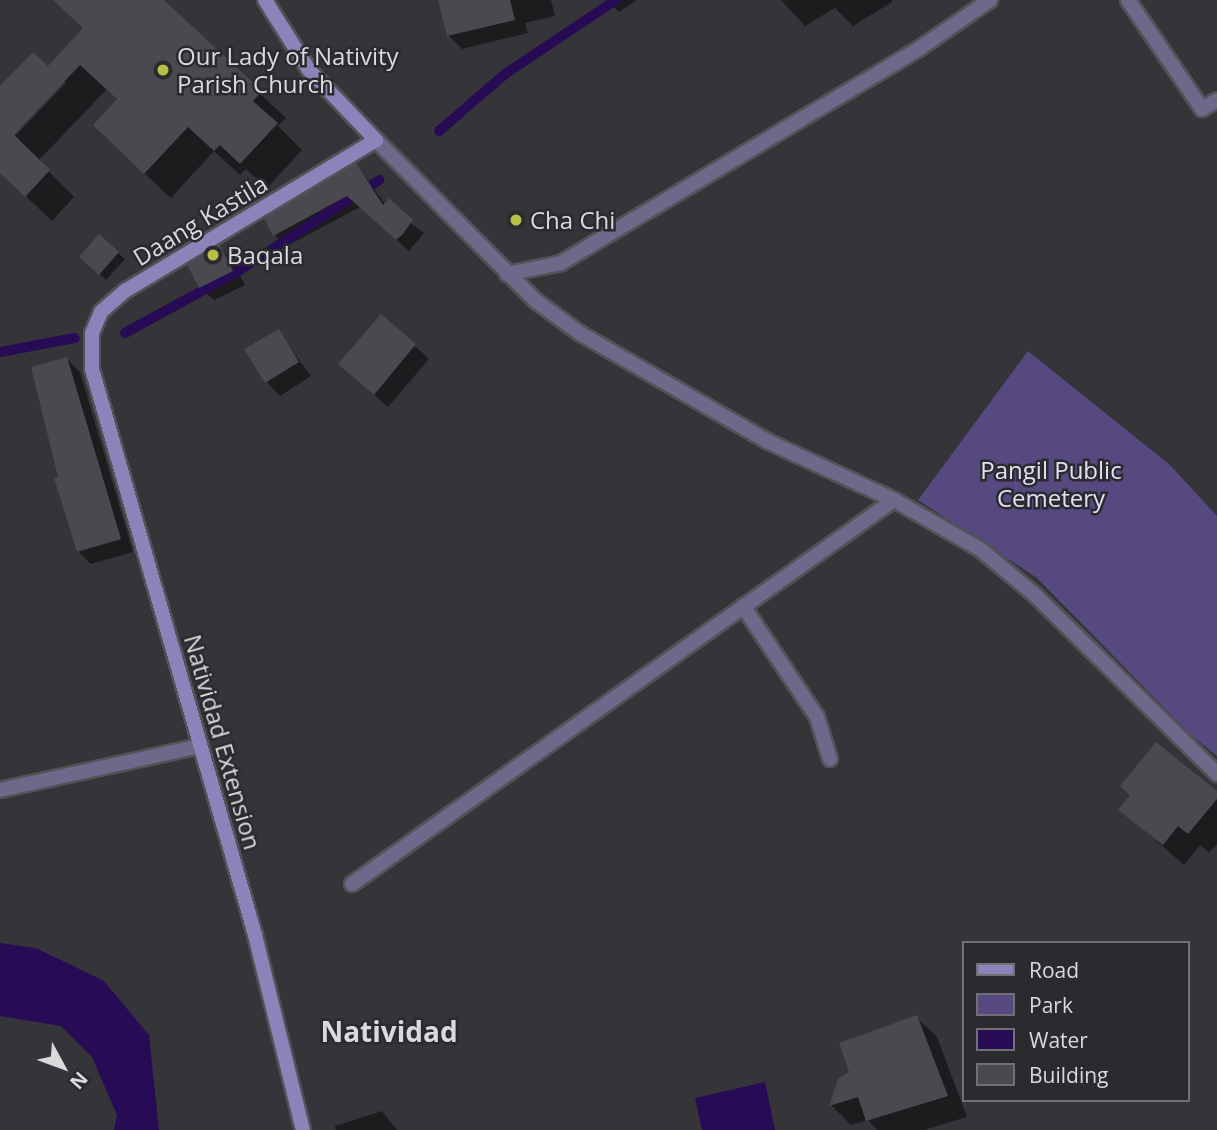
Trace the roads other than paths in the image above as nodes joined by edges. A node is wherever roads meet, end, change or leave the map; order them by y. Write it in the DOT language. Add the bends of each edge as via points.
graph roads {
  1 [pos="265,0"];
  2 [pos="990,0"];
  3 [pos="1128,0"];
  4 [pos="1217,100"];
  5 [pos="376,140"];
  6 [pos="507,274"];
  7 [pos="92,369"];
  8 [pos="894,500"];
  9 [pos="743,606"];
  10 [pos="200,746"];
  11 [pos="830,758"];
  12 [pos="1217,774"];
  13 [pos="0,789"];
  14 [pos="352,884"];
  15 [pos="303,1130"];
  1 -- 5 [label="street" via="309,70"];
  2 -- 6 [label="street" via="920,48 561,263"];
  3 -- 4 [label="street" via="1202,109"];
  5 -- 6 [label="street"];
  5 -- 7 [label="street, Daang Kastila" via="126,290 101,312 92,333"];
  6 -- 8 [label="street" via="581,334 641,370 767,441"];
  7 -- 10 [label="street, Natividad Extension"];
  8 -- 9 [label="street"];
  8 -- 12 [label="street" via="1012,573"];
  9 -- 11 [label="street" via="817,717"];
  9 -- 14 [label="street"];
  10 -- 13 [label="street"];
  10 -- 15 [label="street, Natividad Extension" via="255,935"];
}
